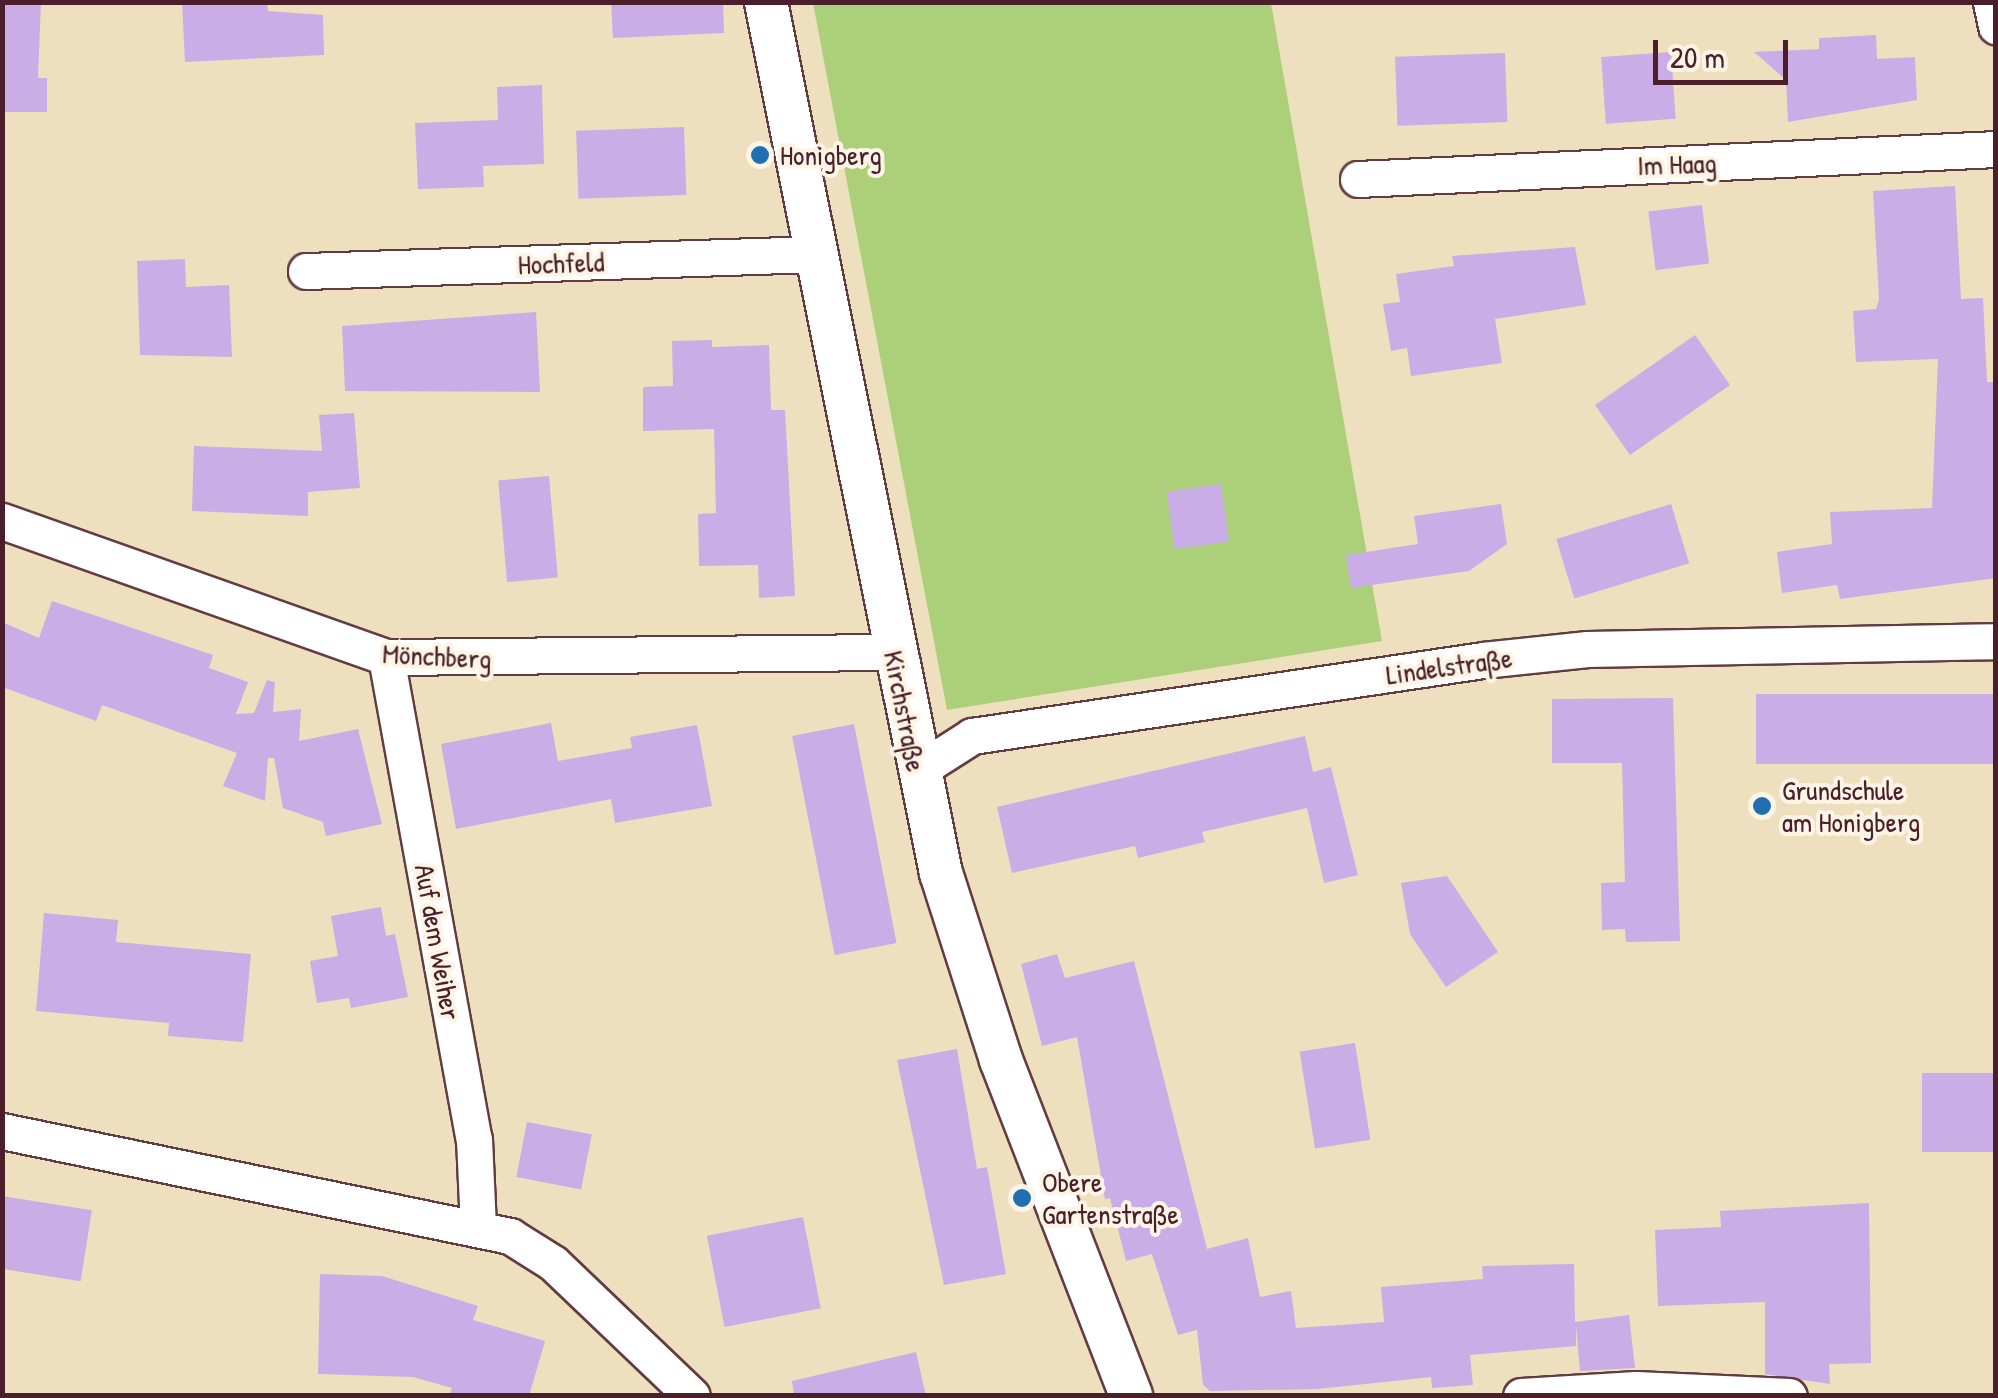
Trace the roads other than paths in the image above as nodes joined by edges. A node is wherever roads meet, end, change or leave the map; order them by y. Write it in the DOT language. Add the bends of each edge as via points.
graph roads {
  1 [pos="766,2"];
  2 [pos="1991,2"];
  3 [pos="1996,26"];
  4 [pos="1996,149"];
  5 [pos="1358,180"];
  6 [pos="816,254"];
  7 [pos="306,271"];
  8 [pos="2,521"];
  9 [pos="1996,641"];
  10 [pos="894,652"];
  11 [pos="386,657"];
  12 [pos="917,772"];
  13 [pos="2,1131"];
  14 [pos="478,1228"];
  15 [pos="692,1396"];
  16 [pos="1131,1396"];
  17 [pos="1521,1396"];
  18 [pos="1789,1396"];
  1 -- 6 [label="street, Kirchstraße"];
  2 -- 3 [label="street"];
  4 -- 5 [label="street, Im Haag"];
  6 -- 7 [label="street, Hochfeld"];
  6 -- 10 [label="street, Kirchstraße"];
  8 -- 11 [label="street, Mönchberg"];
  9 -- 12 [label="street, Lindelstraße" via="1587,649 1483,660 972,736"];
  10 -- 11 [label="street, Mönchberg"];
  10 -- 12 [label="street, Kirchstraße"];
  11 -- 14 [label="street, Auf dem Weiher" via="474,1140"];
  12 -- 16 [label="street, Kirchstraße" via="976,990"];
  13 -- 14 [label="street"];
  14 -- 15 [label="street" via="510,1236 553,1263"];
  17 -- 18 [label="street" via="1636,1389"];
}
